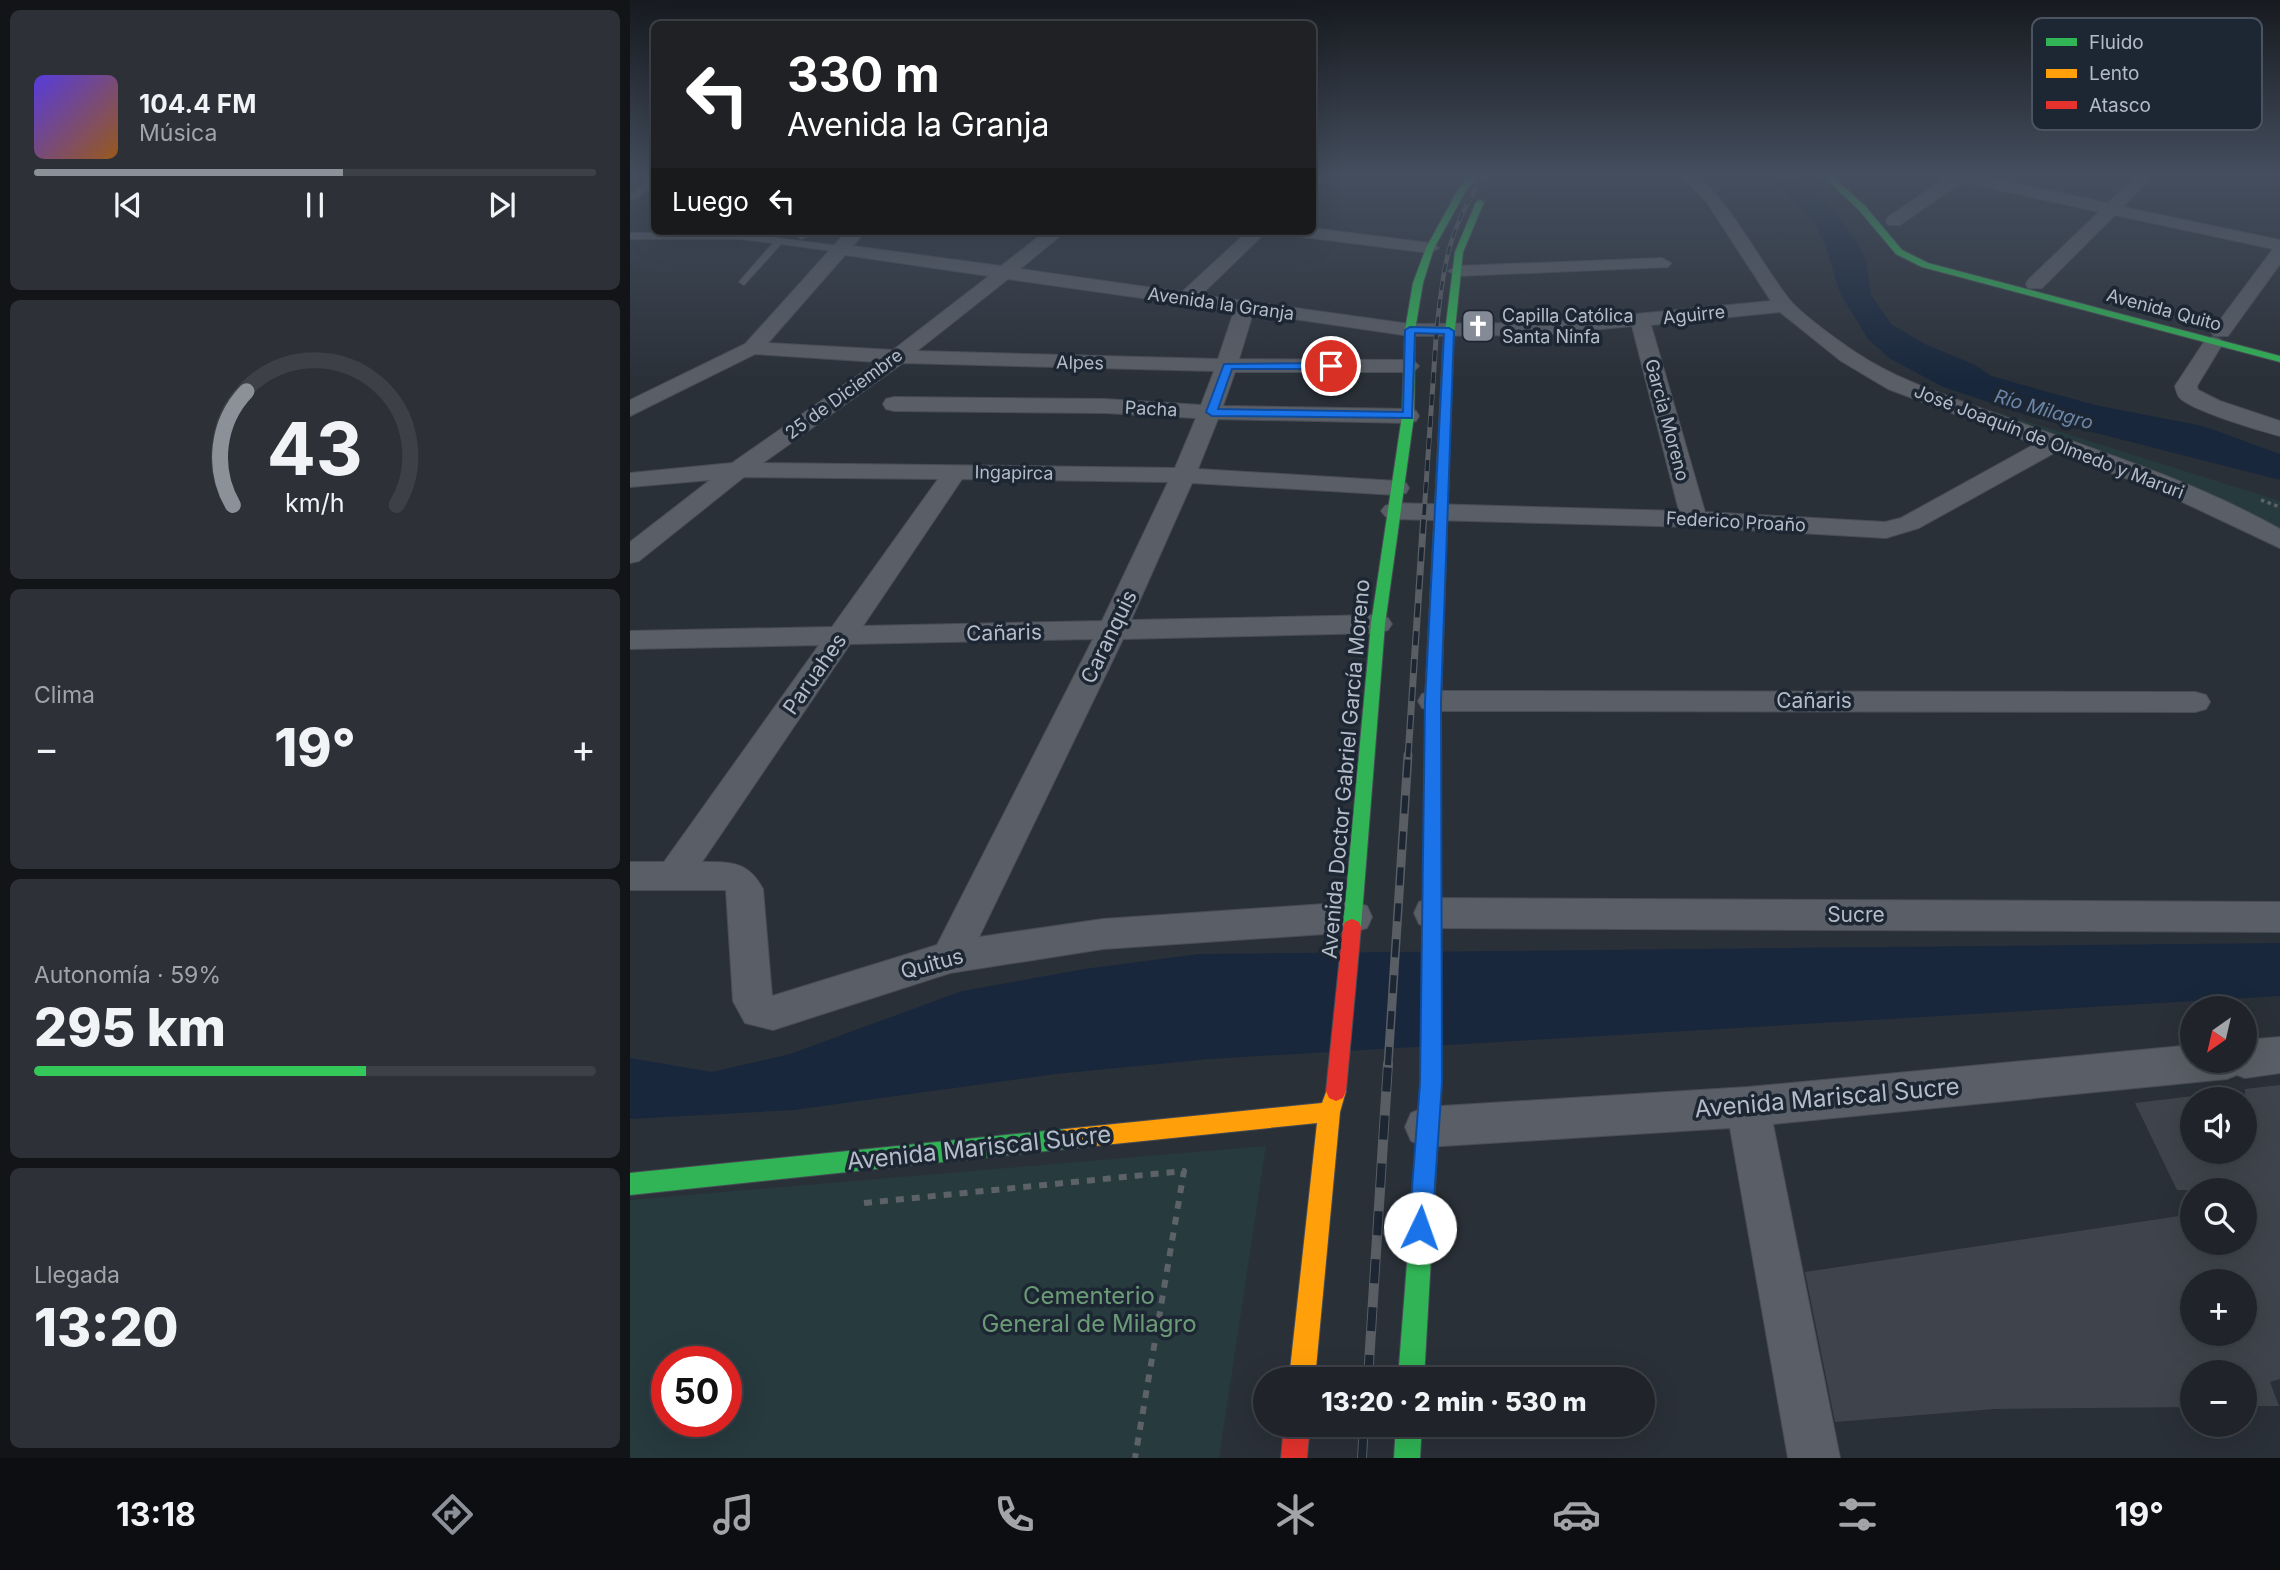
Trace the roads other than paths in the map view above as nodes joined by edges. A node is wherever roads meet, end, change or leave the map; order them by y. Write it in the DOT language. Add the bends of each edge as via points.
graph roads {
  1 [pos="776,244"];
  2 [pos="822,244"];
  3 [pos="844,244"];
  4 [pos="1041,244"];
  5 [pos="1244,244"];
  6 [pos="1399,244"];
  7 [pos="1432,244"];
  8 [pos="1462,244"];
  9 [pos="1743,244"];
  10 [pos="1892,244"];
  11 [pos="1917,244"];
  12 [pos="2075,244"];
  13 [pos="2263,244"];
  14 [pos="1430,248"];
  15 [pos="2280,248"];
  16 [pos="839,249"];
  17 [pos="1662,264"];
  18 [pos="1457,271"];
  19 [pos="1005,273"];
  20 [pos="744,282"];
  21 [pos="2035,284"];
  22 [pos="1185,299"];
  23 [pos="1784,306"];
  24 [pos="1245,307"];
  25 [pos="1640,320"];
  26 [pos="1410,330"];
  27 [pos="1443,331"];
  28 [pos="2217,337"];
  29 [pos="2280,347"];
  30 [pos="752,348"];
  31 [pos="895,359"];
  32 [pos="2280,359"];
  33 [pos="1228,366"];
  34 [pos="1408,366"];
  35 [pos="894,404"];
  36 [pos="630,409"];
  37 [pos="1212,412"];
  38 [pos="1408,416"];
  39 [pos="2280,429"];
  40 [pos="2056,442"];
  41 [pos="738,470"];
  42 [pos="955,472"];
  43 [pos="1185,475"];
  44 [pos="630,480"];
  45 [pos="1396,500"];
  46 [pos="1441,513"];
  47 [pos="1694,519"];
  48 [pos="2280,540"];
  49 [pos="630,555"];
  50 [pos="1378,624"];
  51 [pos="1112,631"];
  52 [pos="840,637"];
  53 [pos="630,640"];
  54 [pos="1433,701"];
  55 [pos="2195,702"];
  56 [pos="674,875"];
  57 [pos="630,876"];
  58 [pos="2280,917"];
  59 [pos="1353,927"];
  60 [pos="1432,930"];
  61 [pos="950,957"];
  62 [pos="2280,1055"];
  63 [pos="2258,1058"];
  64 [pos="2180,1065"];
  65 [pos="1748,1107"];
  66 [pos="1329,1112"];
  67 [pos="1426,1127"];
  68 [pos="630,1184"];
  69 [pos="1303,1367"];
  70 [pos="1412,1367"];
  71 [pos="1296,1437"];
  72 [pos="1408,1437"];
  73 [pos="1294,1458"];
  74 [pos="1407,1458"];
  75 [pos="1814,1458"];
  1 -- 20 [label="lane"];
  2 -- 16 [label="lane"];
  3 -- 16 [label="street"];
  4 -- 19 [label="street, 25 de Diciembre"];
  5 -- 22 [label="street"];
  6 -- 14 [label="street"];
  7 -- 14 [label="main road, Avenida Doctor Gabriel García Moreno"];
  8 -- 18 [label="main road"];
  9 -- 23 [label="street, José Joaquín de Olmedo y Maruri"];
  10 -- 28 [label="main road, Avenida Quito" via="1925,265"];
  11 -- 21 [label="main road, Avenida Quito" via="1948,262"];
  12 -- 21 [label="street"];
  13 -- 15 [label="street"];
  14 -- 26 [label="main road, Avenida Doctor Gabriel García Moreno"];
  15 -- 28 [label="street"];
  16 -- 19 [label="street, Avenida la Granja"];
  16 -- 30 [label="street"];
  17 -- 18 [label="street"];
  18 -- 27 [label="main road"];
  19 -- 22 [label="street, Avenida la Granja"];
  19 -- 31 [label="street, 25 de Diciembre"];
  21 -- 28 [label="main road, Avenida Quito"];
  22 -- 24 [label="street, Avenida la Granja"];
  23 -- 25 [label="street, Aguirre"];
  23 -- 40 [label="street, José Joaquín de Olmedo y Maruri" via="1848,357 1896,384"];
  24 -- 26 [label="street, Avenida la Granja"];
  24 -- 33 [label="street, Caranquis"];
  25 -- 27 [label="street, Aguirre" via="1542,329"];
  25 -- 47 [label="street, Garcia Moreno"];
  26 -- 27 [label="street, Avenida la Granja"];
  26 -- 34 [label="main road, Avenida Doctor Gabriel García Moreno"];
  27 -- 46 [label="main road"];
  28 -- 29 [label="main road, Avenida Quito"];
  28 -- 32 [label="main road, Avenida Quito"];
  28 -- 39 [label="street" via="2186,386 2188,394 2212,407"];
  30 -- 31 [label="street, Alpes"];
  30 -- 36 [label="street"];
  31 -- 33 [label="street, Alpes"];
  31 -- 41 [label="street, 25 de Diciembre"];
  33 -- 34 [label="street, Alpes"];
  33 -- 37 [label="street, Caranquis"];
  34 -- 38 [label="main road, Avenida Doctor Gabriel García Moreno"];
  35 -- 37 [label="street, Pacha"];
  37 -- 38 [label="street, Pacha"];
  37 -- 43 [label="street, Caranquis"];
  38 -- 45 [label="main road, Avenida Doctor Gabriel García Moreno"];
  40 -- 47 [label="street, Federico Proaño" via="1910,523 1886,530"];
  40 -- 48 [label="street, José Joaquín de Olmedo y Maruri" via="2166,485"];
  41 -- 42 [label="street, Ingapirca"];
  41 -- 44 [label="street, Ingapirca"];
  41 -- 49 [label="street, 25 de Diciembre"];
  42 -- 43 [label="street, Ingapirca"];
  42 -- 52 [label="street, Paruahes"];
  43 -- 45 [label="street, Ingapirca" via="1291,481"];
  43 -- 51 [label="street, Caranquis"];
  45 -- 46 [label="street, Federico Proaño"];
  45 -- 50 [label="main road, Avenida Doctor Gabriel García Moreno"];
  46 -- 47 [label="street, Federico Proaño"];
  46 -- 54 [label="main road"];
  50 -- 51 [label="street, Cañaris"];
  50 -- 59 [label="main road, Avenida Doctor Gabriel García Moreno"];
  51 -- 52 [label="street, Cañaris"];
  51 -- 61 [label="street, Caranquis"];
  52 -- 53 [label="street, Cañaris"];
  52 -- 56 [label="street, Paruahes"];
  54 -- 55 [label="street, Cañaris"];
  54 -- 60 [label="main road"];
  56 -- 57 [label="street, Quitus"];
  56 -- 61 [label="street, Quitus" via="727,876 739,880 745,889 753,1002 759,1011 773,1013"];
  58 -- 60 [label="street, Sucre"];
  59 -- 61 [label="street, Quitus" via="1103,934"];
  59 -- 66 [label="main road, Avenida Doctor Gabriel García Moreno" via="1339,1082"];
  60 -- 67 [label="main road" via="1431,1083"];
  62 -- 63 [label="street"];
  64 -- 65 [label="street, Avenida Mariscal Sucre"];
  65 -- 67 [label="street, Avenida Mariscal Sucre"];
  65 -- 75 [label="street"];
  66 -- 68 [label="main road, Avenida Mariscal Sucre"];
  66 -- 69 [label="main road, Avenida Doctor Gabriel García Moreno"];
  67 -- 70 [label="main road"];
  71 -- 73 [label="main road"];
  72 -- 74 [label="main road"];
}
